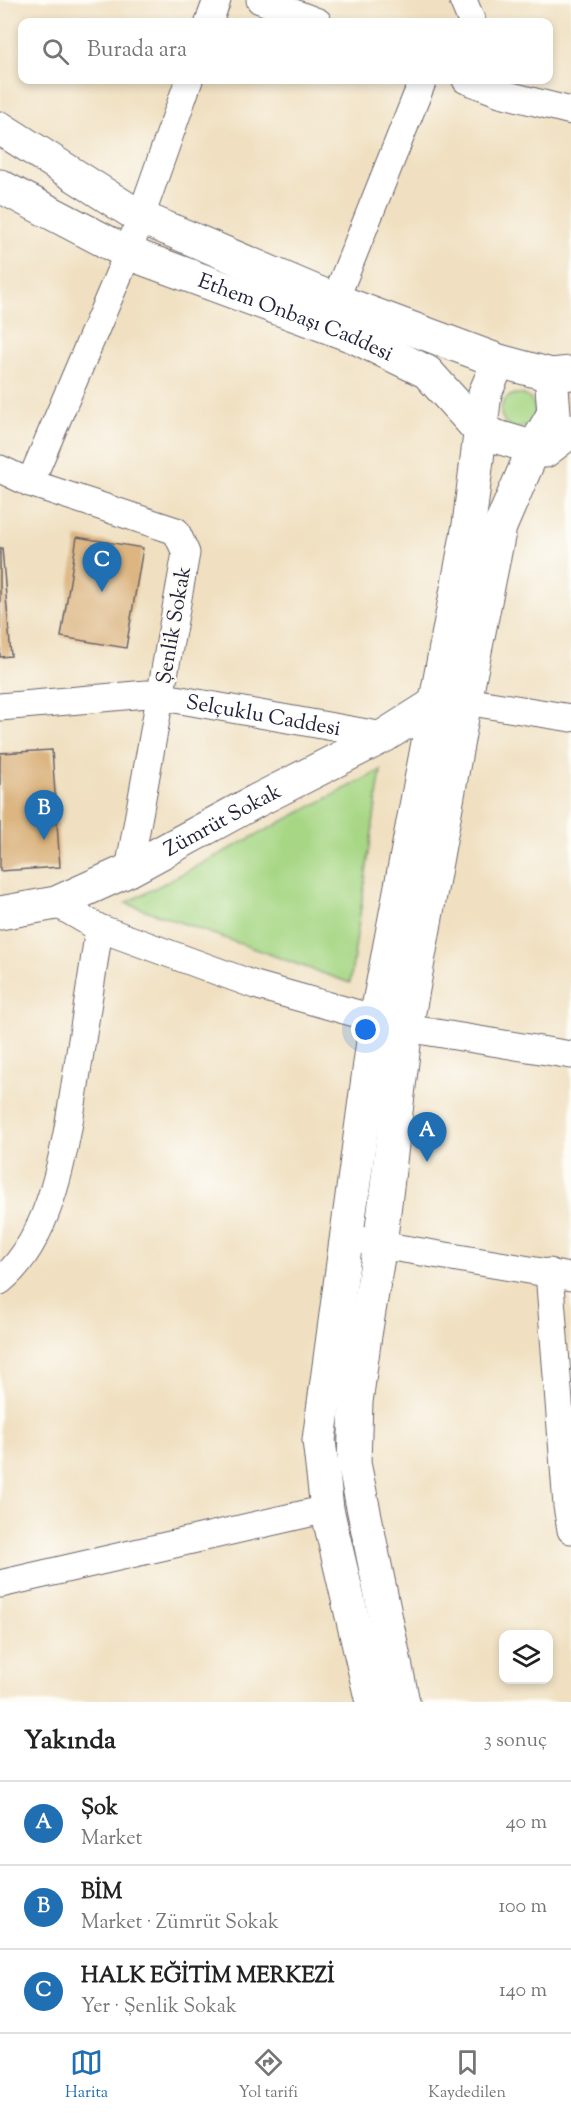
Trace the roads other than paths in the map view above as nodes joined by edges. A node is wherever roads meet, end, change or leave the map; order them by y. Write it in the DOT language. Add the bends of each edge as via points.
graph roads {
  1 [pos="217,0"];
  2 [pos="260,0"];
  3 [pos="463,0"];
  4 [pos="210,18"];
  5 [pos="307,18"];
  6 [pos="470,18"];
  7 [pos="188,84"];
  8 [pos="421,84"];
  9 [pos="497,86"];
  10 [pos="571,111"];
  11 [pos="0,128"];
  12 [pos="0,186"];
  13 [pos="140,217"];
  14 [pos="128,253"];
  15 [pos="335,300"];
  16 [pos="499,361"];
  17 [pos="561,374"];
  18 [pos="571,430"];
  19 [pos="480,432"];
  20 [pos="534,448"];
  21 [pos="0,469"];
  22 [pos="30,483"];
  23 [pos="161,696"];
  24 [pos="451,702"];
  25 [pos="0,707"];
  26 [pos="571,718"];
  27 [pos="384,736"];
  28 [pos="129,870"];
  29 [pos="56,903"];
  30 [pos="0,913"];
  31 [pos="99,928"];
  32 [pos="376,1019"];
  33 [pos="406,1028"];
  34 [pos="571,1054"];
  35 [pos="345,1236"];
  36 [pos="380,1245"];
  37 [pos="560,1274"];
  38 [pos="0,1281"];
  39 [pos="327,1509"];
  40 [pos="571,1530"];
  41 [pos="0,1584"];
  42 [pos="372,1702"];
  43 [pos="403,1702"];
  1 -- 4 [label="street"];
  2 -- 5 [label="street"];
  3 -- 6 [label="street"];
  7 -- 13 [label="street"];
  8 -- 15 [label="street"];
  9 -- 10 [label="street"];
  11 -- 13 [label="street, Ethem Onbaşı Caddesi"];
  12 -- 14 [label="street, Ethem Onbaşı Caddesi"];
  13 -- 14 [label="street"];
  13 -- 15 [label="street, Ethem Onbaşı Caddesi"];
  14 -- 19 [label="street, Ethem Onbaşı Caddesi" via="353,336 427,372"];
  14 -- 22 [label="street"];
  15 -- 16 [label="street, Ethem Onbaşı Caddesi"];
  16 -- 17 [label="street, Ethem Onbaşı Caddesi"];
  16 -- 19 [label="street" via="485,393"];
  17 -- 20 [label="street" via="554,412"];
  18 -- 20 [label="street" via="545,451"];
  19 -- 20 [label="street"];
  19 -- 24 [label="street"];
  20 -- 24 [label="street" via="500,527"];
  21 -- 22 [label="street, Şenlik Sokak"];
  22 -- 23 [label="street, Şenlik Sokak" via="176,531 186,553"];
  23 -- 25 [label="street, Selçuklu Caddesi"];
  23 -- 27 [label="street, Selçuklu Caddesi"];
  23 -- 28 [label="street, Şenlik Sokak"];
  24 -- 26 [label="street"];
  24 -- 27 [label="street, Zümrüt Sokak"];
  24 -- 32 [label="street"];
  24 -- 33 [label="street"];
  27 -- 28 [label="street, Zümrüt Sokak"];
  28 -- 29 [label="street, Zümrüt Sokak"];
  29 -- 30 [label="street, Zümrüt Sokak"];
  29 -- 31 [label="street"];
  31 -- 32 [label="street" via="255,985"];
  31 -- 38 [label="street" via="66,1146 42,1224 15,1269"];
  32 -- 35 [label="street"];
  33 -- 34 [label="street"];
  33 -- 36 [label="street"];
  35 -- 36 [label="street"];
  35 -- 39 [label="street" via="319,1440"];
  36 -- 37 [label="street"];
  36 -- 43 [label="street" via="356,1402 354,1462"];
  37 -- 40 [label="street"];
  39 -- 41 [label="street"];
  39 -- 42 [label="street"];
}
